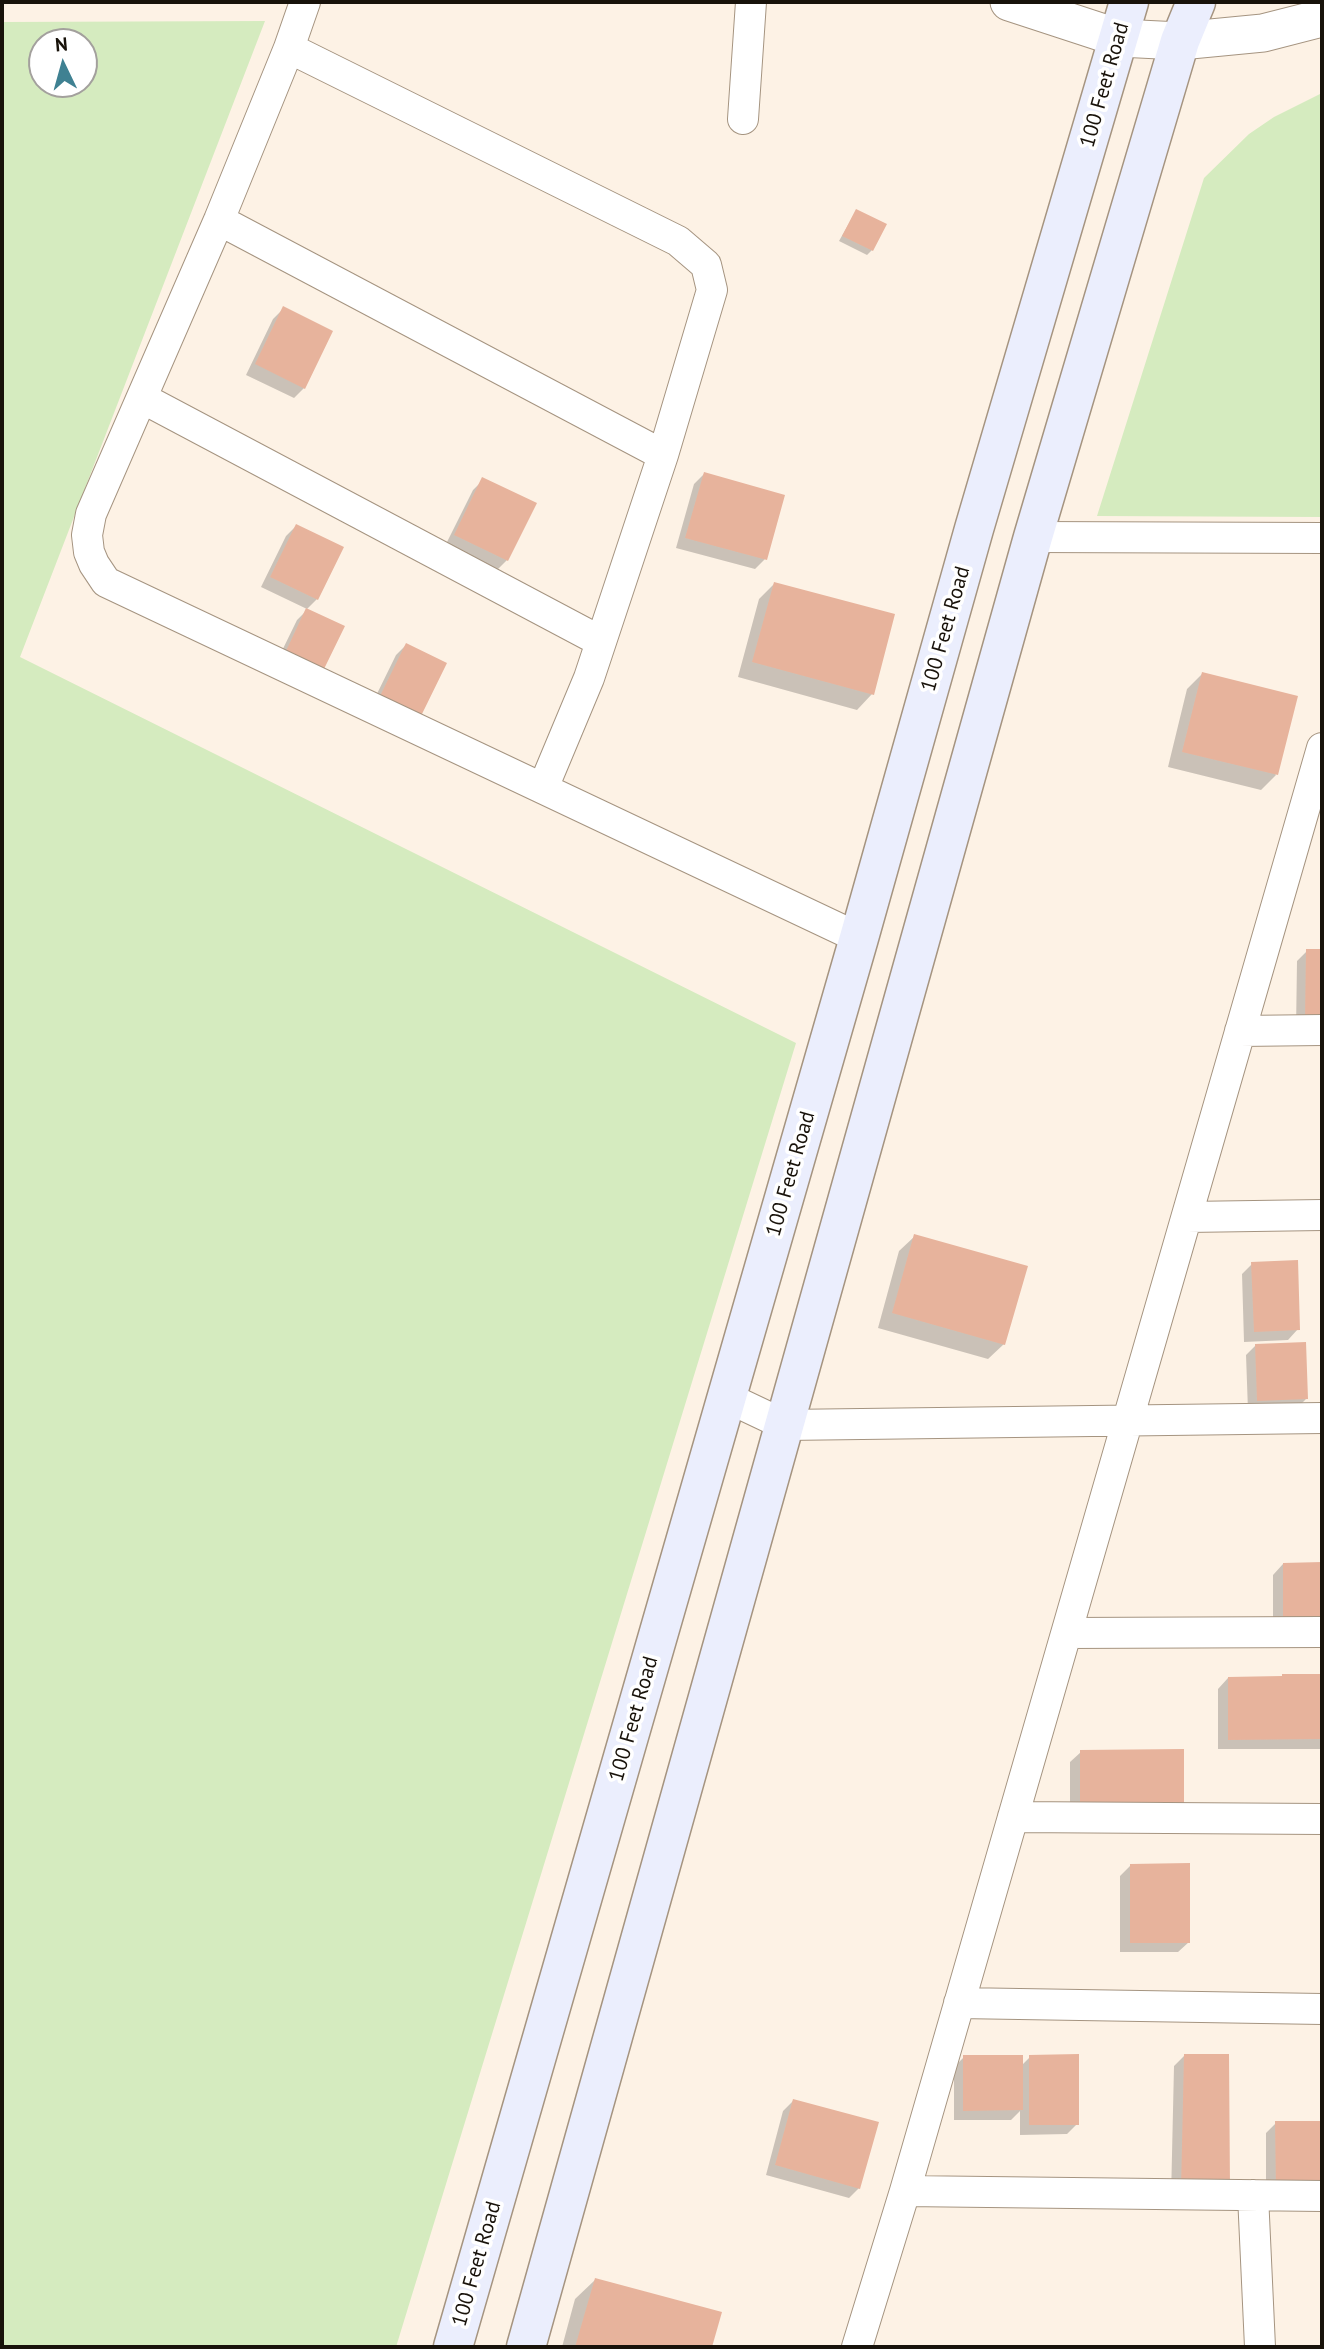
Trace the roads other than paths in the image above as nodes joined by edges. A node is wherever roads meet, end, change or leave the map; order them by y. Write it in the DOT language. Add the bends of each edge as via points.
graph roads {
  1 [pos="305,2"];
  2 [pos="751,2"];
  3 [pos="1009,2"];
  4 [pos="1129,2"];
  5 [pos="1196,2"];
  6 [pos="1322,18"];
  7 [pos="1119,38"];
  8 [pos="1180,41"];
  9 [pos="289,48"];
  10 [pos="743,119"];
  11 [pos="219,220"];
  12 [pos="142,398"];
  13 [pos="663,455"];
  14 [pos="1033,537"];
  15 [pos="1322,538"];
  16 [pos="600,641"];
  17 [pos="1322,748"];
  18 [pos="543,788"];
  19 [pos="1310,835"];
  20 [pos="859,938"];
  21 [pos="1322,1030"];
  22 [pos="1240,1031"];
  23 [pos="1322,1215"];
  24 [pos="1187,1217"];
  25 [pos="726,1397"];
  26 [pos="1322,1418"];
  27 [pos="1128,1421"];
  28 [pos="785,1425"];
  29 [pos="1322,1632"];
  30 [pos="1066,1633"];
  31 [pos="1013,1817"];
  32 [pos="1322,1819"];
  33 [pos="959,2003"];
  34 [pos="1322,2009"];
  35 [pos="905,2191"];
  36 [pos="1253,2195"];
  37 [pos="1322,2196"];
  38 [pos="453,2347"];
  39 [pos="526,2347"];
  40 [pos="857,2347"];
  41 [pos="1260,2347"];
  1 -- 9 [label="street"];
  2 -- 10 [label="street"];
  3 -- 7 [label="street"];
  4 -- 7 [label="main road, 100 Feet Road"];
  5 -- 8 [label="main road"];
  6 -- 8 [label="street" via="1263,33"];
  7 -- 8 [label="street"];
  7 -- 20 [label="main road, 100 Feet Road"];
  8 -- 14 [label="main road"];
  9 -- 11 [label="street"];
  9 -- 13 [label="street" via="678,241 706,265 712,290"];
  11 -- 12 [label="street"];
  11 -- 13 [label="street"];
  12 -- 16 [label="street"];
  12 -- 18 [label="street" via="91,514 89,552 106,582"];
  13 -- 16 [label="street"];
  14 -- 15 [label="street"];
  14 -- 28 [label="main road"];
  16 -- 18 [label="street"];
  17 -- 19 [label="street"];
  18 -- 20 [label="street"];
  19 -- 22 [label="street"];
  20 -- 25 [label="main road, 100 Feet Road"];
  21 -- 22 [label="street"];
  22 -- 24 [label="street"];
  23 -- 24 [label="street"];
  24 -- 27 [label="street"];
  25 -- 28 [label="street"];
  25 -- 38 [label="main road, 100 Feet Road"];
  26 -- 27 [label="street"];
  27 -- 28 [label="street"];
  27 -- 30 [label="street"];
  28 -- 39 [label="main road"];
  29 -- 30 [label="street"];
  30 -- 31 [label="street"];
  31 -- 32 [label="street"];
  31 -- 33 [label="street"];
  33 -- 34 [label="street"];
  33 -- 35 [label="street"];
  35 -- 36 [label="street"];
  35 -- 40 [label="street"];
  36 -- 37 [label="street"];
  36 -- 41 [label="street"];
}
